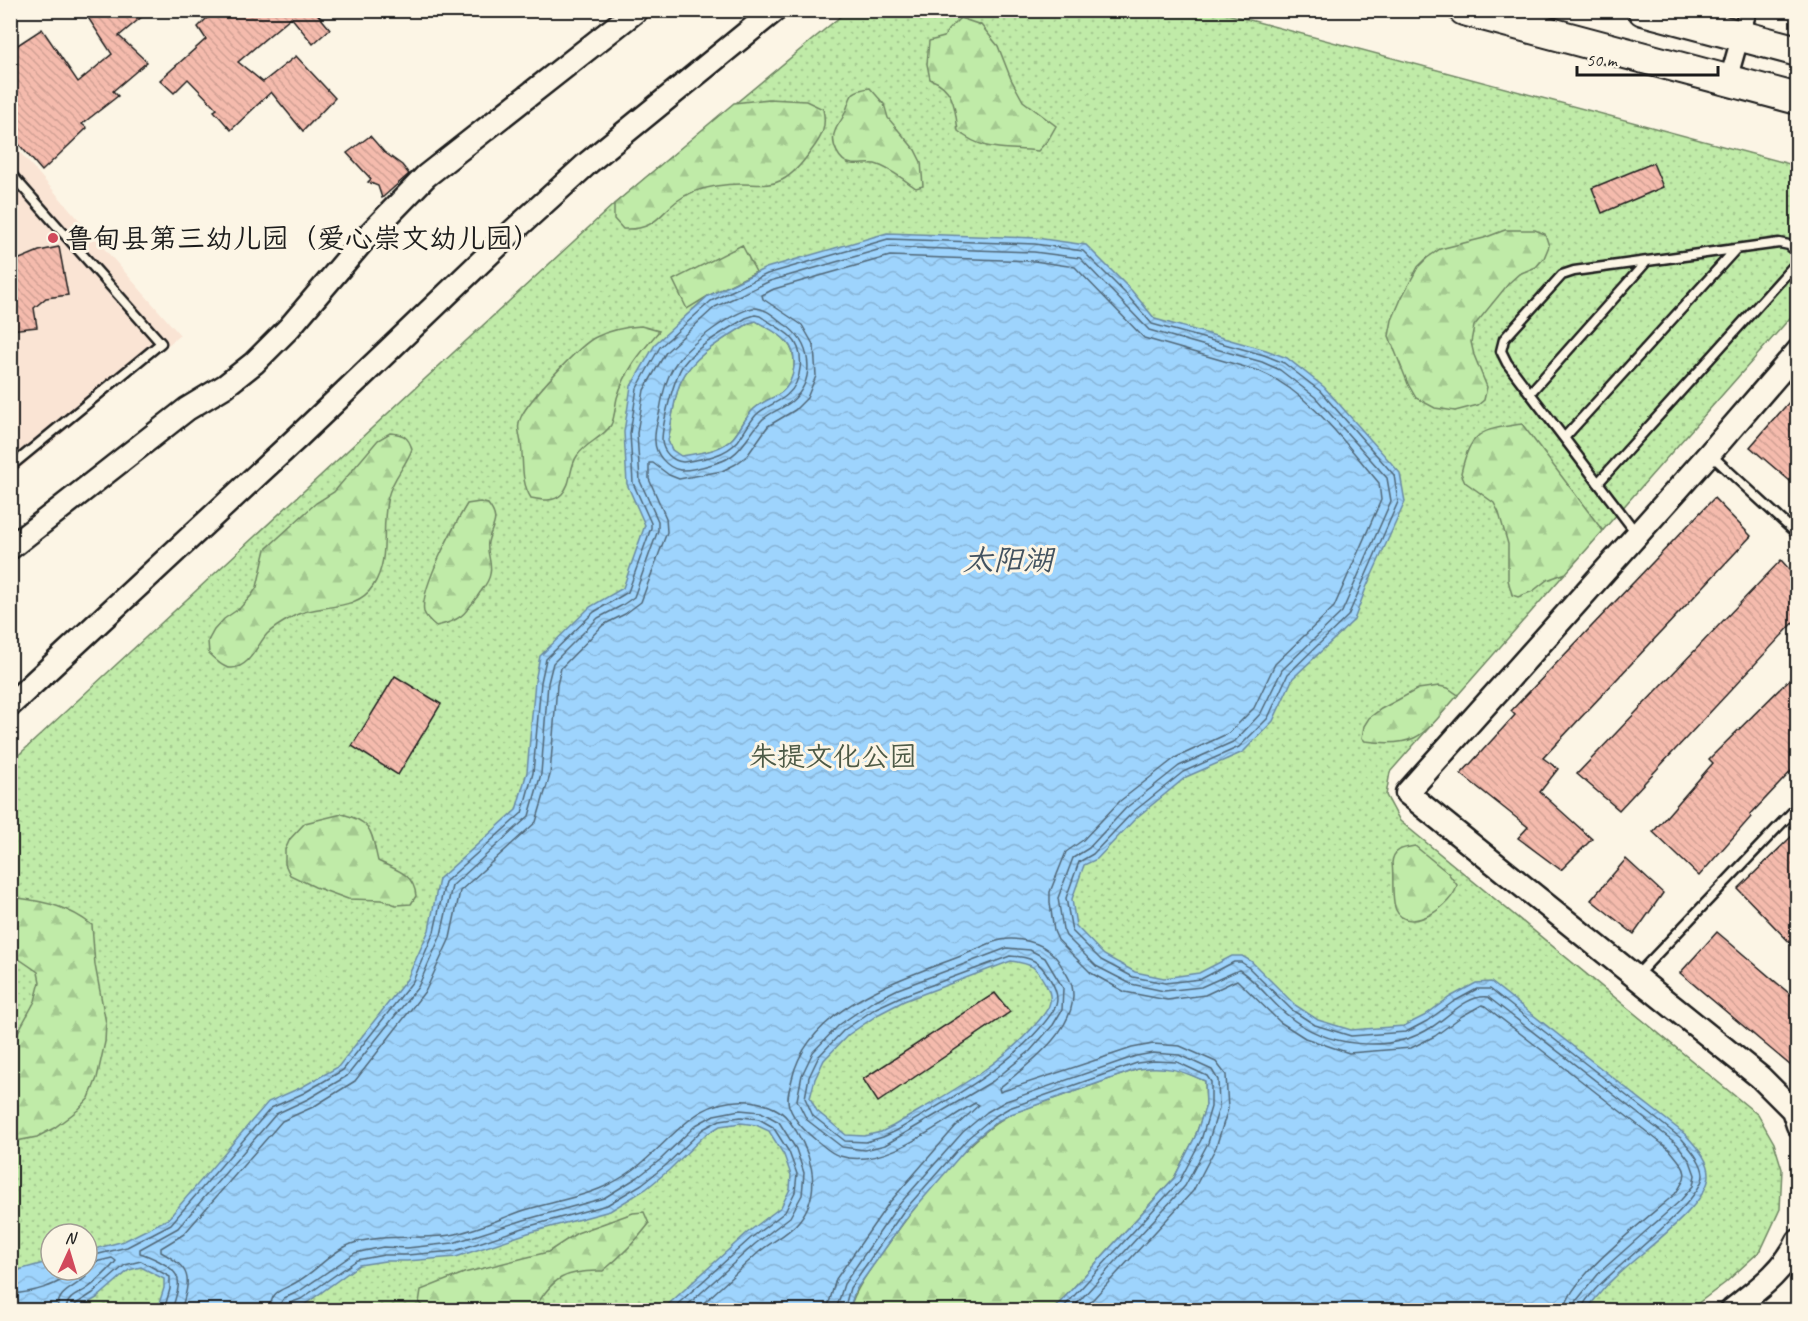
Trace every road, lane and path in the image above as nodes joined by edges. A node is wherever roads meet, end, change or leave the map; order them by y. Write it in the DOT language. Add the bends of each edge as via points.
graph roads {
  1 [pos="637,10"];
  2 [pos="775,10"];
  3 [pos="1464,10"];
  4 [pos="1643,10"];
  5 [pos="1745,23"];
  6 [pos="1797,51"];
  7 [pos="1728,81"];
  8 [pos="1797,99"];
  9 [pos="10,173"];
  10 [pos="1736,249"];
  11 [pos="1797,254"];
  12 [pos="1647,261"];
  13 [pos="1797,261"];
  14 [pos="1797,351"];
  15 [pos="1530,393"];
  16 [pos="1564,438"];
  17 [pos="1710,453"];
  18 [pos="10,467"];
  19 [pos="1598,483"];
  20 [pos="1638,534"];
  21 [pos="1797,535"];
  22 [pos="10,548"];
  23 [pos="10,705"];
  24 [pos="1797,806"];
  25 [pos="1635,976"];
  26 [pos="1797,1123"];
  27 [pos="1797,1241"];
  28 [pos="1732,1311"];
  1 -- 22 [label="main road" via="426,176 254,363 187,409"];
  2 -- 23 [label="main road" via="598,154 512,232"];
  3 -- 7 [label="highway"];
  4 -- 5 [label="highway"];
  5 -- 6 [label="highway"];
  5 -- 7 [label="street"];
  7 -- 8 [label="highway"];
  9 -- 18 [label="lane" via="160,343"];
  10 -- 11 [label="lane" via="1779,243 1789,245"];
  10 -- 12 [label="lane"];
  10 -- 16 [label="lane"];
  12 -- 15 [label="lane"];
  12 -- 15 [label="lane" via="1562,275 1504,339 1501,351"];
  13 -- 19 [label="lane"];
  14 -- 17 [label="main road"];
  15 -- 16 [label="lane"];
  16 -- 19 [label="lane"];
  17 -- 20 [label="main road"];
  17 -- 21 [label="lane"];
  19 -- 20 [label="lane"];
  20 -- 25 [label="main road" via="1407,793"];
  24 -- 25 [label="lane"];
  25 -- 26 [label="main road" via="1760,1077 1792,1110"];
  27 -- 28 [label="main road" via="1790,1257 1765,1284"];
}
